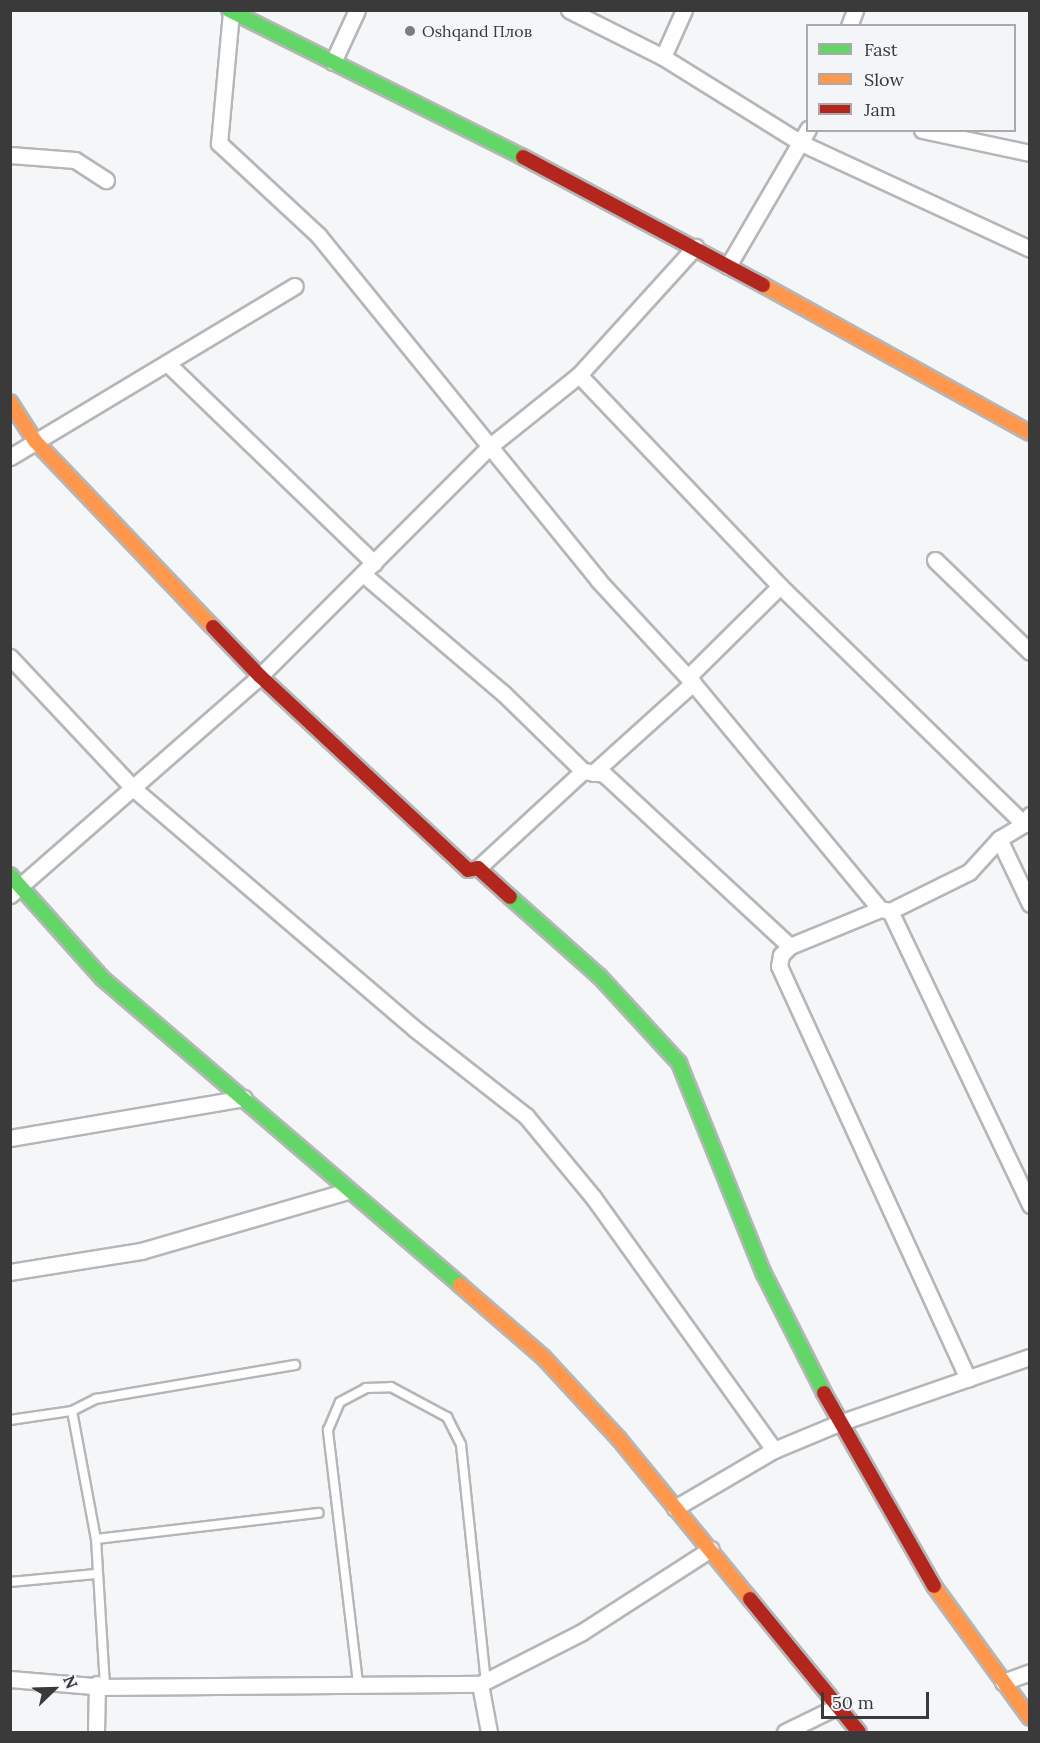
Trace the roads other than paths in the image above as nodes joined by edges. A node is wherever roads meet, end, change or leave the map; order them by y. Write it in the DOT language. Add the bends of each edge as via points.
graph roads {
  1 [pos="357,10"];
  2 [pos="569,10"];
  3 [pos="684,10"];
  4 [pos="230,11"];
  5 [pos="663,57"];
  6 [pos="333,62"];
  7 [pos="931,132"];
  8 [pos="804,136"];
  9 [pos="1029,153"];
  10 [pos="10,155"];
  11 [pos="106,180"];
  12 [pos="694,247"];
  13 [pos="1029,249"];
  14 [pos="729,266"];
  15 [pos="295,286"];
  16 [pos="166,363"];
  17 [pos="579,375"];
  18 [pos="10,402"];
  19 [pos="1029,433"];
  20 [pos="35,441"];
  21 [pos="489,447"];
  22 [pos="10,457"];
  23 [pos="935,560"];
  24 [pos="374,563"];
  25 [pos="363,574"];
  26 [pos="780,586"];
  27 [pos="1029,652"];
  28 [pos="10,657"];
  29 [pos="260,676"];
  30 [pos="691,680"];
  31 [pos="588,772"];
  32 [pos="135,789"];
  33 [pos="1027,819"];
  34 [pos="999,839"];
  35 [pos="478,868"];
  36 [pos="10,875"];
  37 [pos="17,891"];
  38 [pos="1029,904"];
  39 [pos="885,910"];
  40 [pos="790,946"];
  41 [pos="244,1098"];
  42 [pos="10,1138"];
  43 [pos="348,1191"];
  44 [pos="1029,1205"];
  45 [pos="10,1272"];
  46 [pos="1029,1357"];
  47 [pos="295,1365"];
  48 [pos="968,1379"];
  49 [pos="72,1411"];
  50 [pos="10,1420"];
  51 [pos="839,1423"];
  52 [pos="774,1450"];
  53 [pos="675,1508"];
  54 [pos="318,1513"];
  55 [pos="96,1539"];
  56 [pos="711,1549"];
  57 [pos="96,1574"];
  58 [pos="10,1582"];
  59 [pos="1029,1672"];
  60 [pos="10,1679"];
  61 [pos="483,1682"];
  62 [pos="1003,1682"];
  63 [pos="358,1683"];
  64 [pos="101,1686"];
  65 [pos="840,1705"];
  66 [pos="1029,1718"];
  67 [pos="96,1732"];
  68 [pos="489,1732"];
  69 [pos="785,1732"];
  70 [pos="859,1732"];
  1 -- 6 [label="street"];
  2 -- 5 [label="street"];
  3 -- 5 [label="street"];
  4 -- 6 [label="street"];
  4 -- 21 [label="street" via="219,143 318,235"];
  5 -- 8 [label="street"];
  6 -- 12 [label="street" via="610,200"];
  7 -- 9 [label="street"];
  8 -- 13 [label="street"];
  8 -- 14 [label="street"];
  10 -- 11 [label="street" via="75,160"];
  12 -- 14 [label="street"];
  12 -- 17 [label="street"];
  14 -- 19 [label="street"];
  15 -- 16 [label="street"];
  16 -- 20 [label="street"];
  16 -- 24 [label="street"];
  17 -- 21 [label="street"];
  17 -- 26 [label="street"];
  18 -- 20 [label="street"];
  20 -- 22 [label="street"];
  20 -- 29 [label="street"];
  21 -- 24 [label="street"];
  21 -- 30 [label="street" via="598,580"];
  23 -- 27 [label="street"];
  24 -- 25 [label="street"];
  25 -- 29 [label="street"];
  25 -- 31 [label="street" via="503,693"];
  26 -- 30 [label="street"];
  26 -- 33 [label="street"];
  28 -- 32 [label="street"];
  29 -- 32 [label="street"];
  29 -- 35 [label="street" via="468,870"];
  30 -- 31 [label="street"];
  30 -- 39 [label="street"];
  31 -- 35 [label="street"];
  31 -- 40 [label="street" via="604,774"];
  32 -- 37 [label="street"];
  32 -- 52 [label="street" via="415,1029 526,1116 593,1197"];
  33 -- 34 [label="street"];
  34 -- 38 [label="street"];
  34 -- 39 [label="street" via="969,872"];
  35 -- 51 [label="street" via="600,977 678,1063 764,1274"];
  36 -- 37 [label="street"];
  37 -- 41 [label="street" via="102,978"];
  39 -- 40 [label="street"];
  39 -- 44 [label="street"];
  40 -- 48 [label="street" via="781,955 779,966"];
  41 -- 42 [label="street"];
  41 -- 43 [label="street"];
  43 -- 45 [label="street" via="141,1251"];
  43 -- 53 [label="street" via="543,1357 619,1439"];
  46 -- 48 [label="street"];
  47 -- 49 [label="lane" via="96,1399"];
  48 -- 51 [label="street"];
  49 -- 50 [label="lane"];
  49 -- 55 [label="lane"];
  51 -- 52 [label="street"];
  51 -- 62 [label="street" via="932,1583"];
  52 -- 53 [label="street"];
  53 -- 56 [label="street"];
  54 -- 55 [label="lane"];
  55 -- 57 [label="lane"];
  56 -- 61 [label="street" via="582,1632"];
  56 -- 65 [label="street"];
  57 -- 58 [label="lane"];
  57 -- 64 [label="lane"];
  59 -- 62 [label="street"];
  60 -- 64 [label="street"];
  61 -- 63 [label="street"];
  61 -- 63 [label="lane" via="461,1445 447,1417 391,1387 366,1388 340,1402 328,1430"];
  61 -- 68 [label="street"];
  62 -- 66 [label="street"];
  63 -- 64 [label="street"];
  64 -- 67 [label="street"];
  65 -- 69 [label="street"];
  65 -- 70 [label="street"];
}
